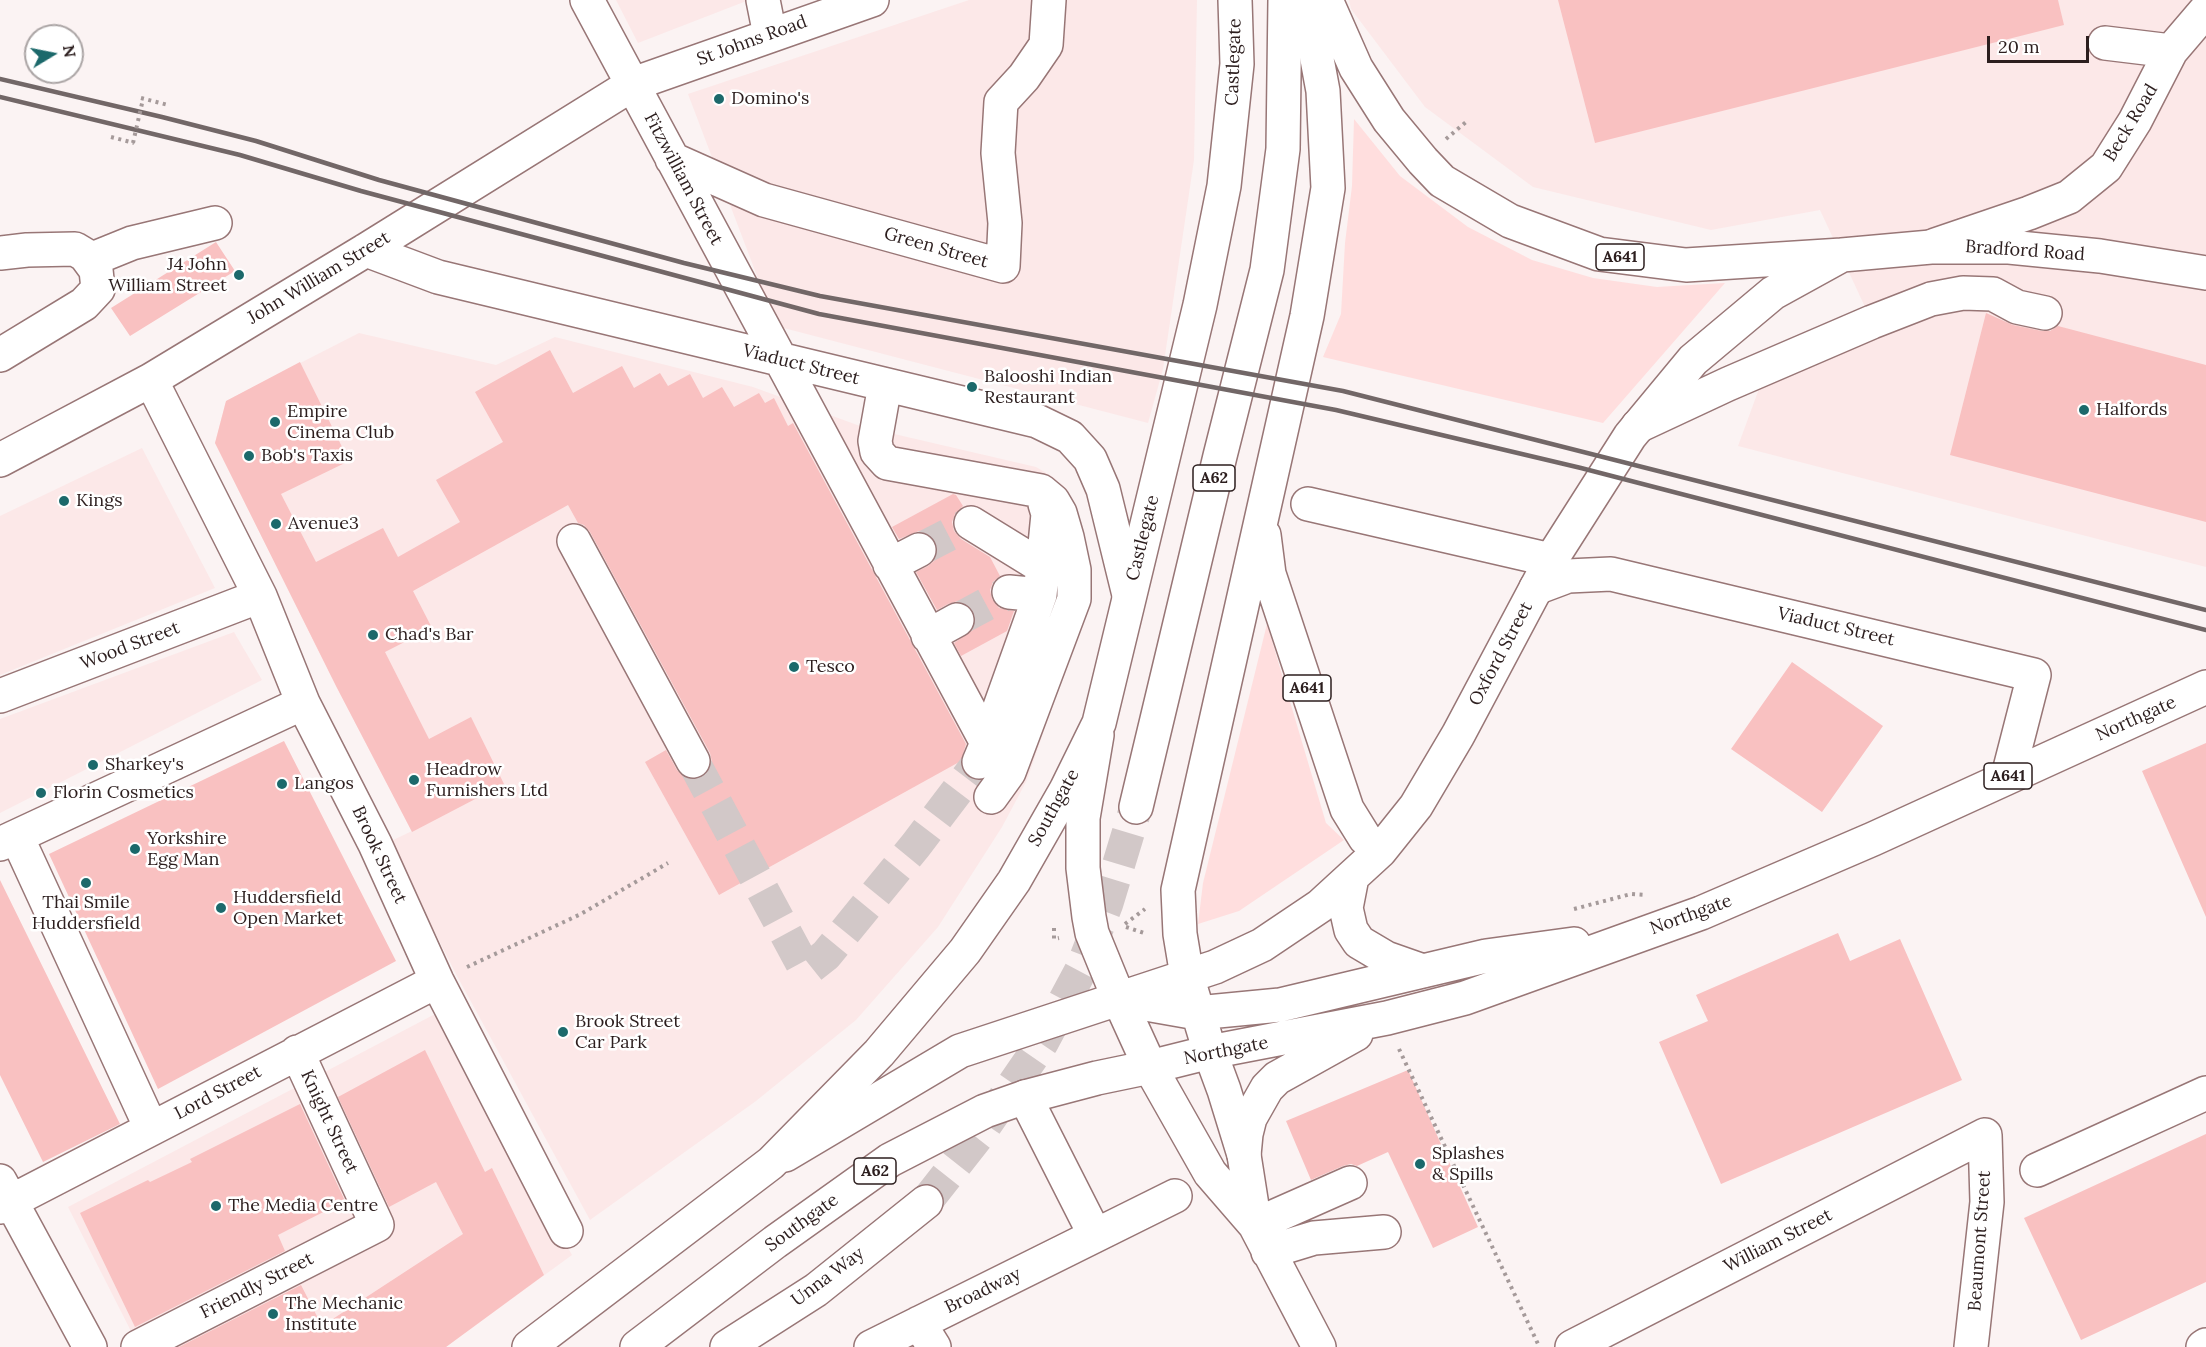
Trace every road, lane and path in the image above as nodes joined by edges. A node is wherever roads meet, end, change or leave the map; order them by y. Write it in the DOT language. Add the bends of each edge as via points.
graph roads {
  1 [pos="587,0"];
  2 [pos="763,0"];
  3 [pos="872,0"];
  4 [pos="1049,0"];
  5 [pos="1235,0"];
  6 [pos="1285,0"];
  7 [pos="1306,0"];
  8 [pos="1326,0"];
  9 [pos="2206,10"];
  10 [pos="770,35"];
  11 [pos="2105,43"];
  12 [pos="2171,51"];
  13 [pos="633,84"];
  14 [pos="168,105"];
  15 [pos="111,137"];
  16 [pos="672,159"];
  17 [pos="215,223"];
  18 [pos="1931,247"];
  19 [pos="366,250"];
  20 [pos="0,253"];
  21 [pos="1842,255"];
  22 [pos="90,260"];
  23 [pos="2206,273"];
  24 [pos="2045,313"];
  25 [pos="0,355"];
  26 [pos="778,358"];
  27 [pos="151,380"];
  28 [pos="885,386"];
  29 [pos="1638,426"];
  30 [pos="0,460"];
  31 [pos="1041,491"];
  32 [pos="1308,504"];
  33 [pos="1261,513"];
  34 [pos="972,523"];
  35 [pos="574,541"];
  36 [pos="919,550"];
  37 [pos="1551,560"];
  38 [pos="890,565"];
  39 [pos="1031,585"];
  40 [pos="1536,588"];
  41 [pos="1129,595"];
  42 [pos="260,596"];
  43 [pos="957,620"];
  44 [pos="928,636"];
  45 [pos="2206,687"];
  46 [pos="0,696"];
  47 [pos="303,703"];
  48 [pos="1099,723"];
  49 [pos="693,761"];
  50 [pos="2008,776"];
  51 [pos="991,797"];
  52 [pos="1136,807"];
  53 [pos="8,840"];
  54 [pos="1380,851"];
  55 [pos="668,863"];
  56 [pos="1352,877"];
  57 [pos="1654,896"];
  58 [pos="1567,911"];
  59 [pos="1122,926"];
  60 [pos="1180,934"];
  61 [pos="1635,935"];
  62 [pos="1423,971"];
  63 [pos="1187,976"];
  64 [pos="437,981"];
  65 [pos="1119,999"];
  66 [pos="1197,1012"];
  67 [pos="1387,1018"];
  68 [pos="297,1052"];
  69 [pos="1210,1052"];
  70 [pos="1150,1067"];
  71 [pos="2206,1093"];
  72 [pos="1025,1097"];
  73 [pos="151,1128"];
  74 [pos="1985,1135"];
  75 [pos="1244,1155"];
  76 [pos="771,1163"];
  77 [pos="2037,1170"];
  78 [pos="1350,1184"];
  79 [pos="3,1196"];
  80 [pos="1175,1196"];
  81 [pos="926,1202"];
  82 [pos="377,1225"];
  83 [pos="566,1231"];
  84 [pos="1384,1232"];
  85 [pos="1095,1235"];
  86 [pos="1262,1239"];
  87 [pos="926,1335"];
  88 [pos="90,1347"];
  89 [pos="138,1347"];
  90 [pos="529,1347"];
  91 [pos="637,1347"];
  92 [pos="727,1347"];
  93 [pos="871,1347"];
  94 [pos="1319,1347"];
  95 [pos="1539,1347"];
  96 [pos="1572,1347"];
  97 [pos="1971,1347"];
  1 -- 13 [label="main road, Fitzwilliam Street"];
  2 -- 10 [label="main road"];
  3 -- 10 [label="main road, St Johns Road"];
  4 -- 16 [label="main road, Green Street" via="1046,45 1001,102 998,153 1005,223 1003,266 764,200"];
  5 -- 41 [label="main road, Castlegate" via="1237,64 1224,186 1200,305"];
  6 -- 52 [label="main road, A62" via="1283,149 1267,270"];
  7 -- 33 [label="main road" via="1323,91 1328,188 1307,316"];
  8 -- 21 [label="main road, A641" via="1356,68 1389,120 1423,161 1442,181 1510,221 1599,254 1686,265"];
  9 -- 12 [label="main road, Beck Road"];
  10 -- 13 [label="main road, St Johns Road"];
  11 -- 12 [label="main road"];
  12 -- 18 [label="main road, Beck Road" via="2106,167 2069,197"];
  13 -- 16 [label="main road, Fitzwilliam Street"];
  13 -- 19 [label="main road, John William Street"];
  14 -- 15 [label="path, bridge" via="142,98 134,143"];
  16 -- 26 [label="main road, Fitzwilliam Street"];
  17 -- 22 [label="main road" via="132,243"];
  18 -- 21 [label="main road, Bradford Road / A641"];
  18 -- 23 [label="main road, Bradford Road / A641" via="2100,256"];
  19 -- 26 [label="main road, Viaduct Street" via="438,277"];
  19 -- 27 [label="main road, John William Street"];
  20 -- 22 [label="main road" via="75,249"];
  21 -- 29 [label="main road, Oxford Street" via="1773,292 1693,360"];
  22 -- 25 [label="main road" via="96,270 98,289 84,304"];
  24 -- 29 [label="main road" via="2017,307 1993,294 1963,293 1931,299"];
  26 -- 28 [label="main road, Viaduct Street"];
  26 -- 38 [label="main road, Fitzwilliam Street"];
  27 -- 30 [label="main road, John William Street"];
  27 -- 42 [label="main road, Brook Street"];
  28 -- 31 [label="main road" via="875,441 877,452 887,463"];
  28 -- 41 [label="main road, Viaduct Street" via="1036,421 1070,437 1090,459 1103,489"];
  29 -- 37 [label="main road, Oxford Street"];
  31 -- 39 [label="main road" via="1048,514"];
  31 -- 51 [label="main road" via="1060,513 1074,570 1074,600 1009,772"];
  32 -- 37 [label="main road"];
  33 -- 54 [label="main road, A641" via="1269,574 1347,809 1365,838"];
  33 -- 60 [label="main road" via="1178,890"];
  34 -- 39 [label="main road"];
  35 -- 49 [label="main road"];
  36 -- 38 [label="main road"];
  37 -- 40 [label="main road, Oxford Street"];
  38 -- 44 [label="main road, Fitzwilliam Street"];
  39 -- 44 [label="main road, Fitzwilliam Street" via="983,753"];
  40 -- 50 [label="main road, Viaduct Street" via="1568,576 1611,574 2034,675"];
  40 -- 54 [label="main road, Oxford Street" via="1416,806"];
  41 -- 48 [label="main road, Castlegate"];
  42 -- 46 [label="main road, Wood Street"];
  42 -- 47 [label="main road, Brook Street"];
  43 -- 44 [label="main road"];
  45 -- 50 [label="main road, Northgate / A641"];
  47 -- 53 [label="main road"];
  47 -- 64 [label="main road, Brook Street" via="375,844"];
  48 -- 65 [label="main road, Castlegate" via="1083,818 1083,868 1092,933"];
  48 -- 76 [label="main road, Southgate" via="1026,859 965,951 879,1053"];
  50 -- 61 [label="main road, Northgate / A641" via="1712,909"];
  53 -- 73 [label="main road"];
  54 -- 56 [label="main road, Oxford Street"];
  55 -- 64 [label="path" via="581,914"];
  56 -- 62 [label="main road" via="1346,908 1351,930 1359,942 1386,958"];
  56 -- 63 [label="main road, Oxford Street" via="1320,906 1262,945"];
  57 -- 58 [label="path" via="1631,894"];
  59 -- 60 [label="path" via="1156,937"];
  60 -- 63 [label="main road"];
  61 -- 62 [label="main road, A641" via="1486,956"];
  61 -- 67 [label="main road, Northgate / A641" via="1465,998"];
  62 -- 66 [label="main road, A641" via="1280,1005"];
  63 -- 65 [label="main road, Oxford Street"];
  63 -- 66 [label="main road"];
  64 -- 68 [label="main road, Lord Street"];
  64 -- 83 [label="main road, Brook Street"];
  65 -- 66 [label="main road, A641"];
  65 -- 70 [label="main road, Castlegate"];
  65 -- 76 [label="main road, Southgate" via="960,1051"];
  66 -- 69 [label="main road"];
  67 -- 69 [label="main road, Northgate / A641"];
  67 -- 75 [label="main road" via="1272,1083 1250,1118"];
  67 -- 95 [label="path"];
  68 -- 73 [label="main road, Lord Street"];
  68 -- 82 [label="main road, Knight Street"];
  69 -- 70 [label="main road, Northgate / A641"];
  69 -- 75 [label="main road"];
  70 -- 72 [label="main road, Southgate / A62"];
  70 -- 86 [label="main road, Castlegate" via="1210,1173"];
  71 -- 77 [label="main road"];
  72 -- 85 [label="main road"];
  72 -- 91 [label="main road, Southgate / A62" via="985,1111 890,1160"];
  73 -- 79 [label="main road, Lord Street"];
  74 -- 96 [label="main road, William Street"];
  74 -- 97 [label="main road, Beaumont Street" via="1987,1202"];
  75 -- 86 [label="main road"];
  76 -- 90 [label="main road, Southgate"];
  78 -- 86 [label="main road"];
  79 -- 88 [label="main road"];
  80 -- 85 [label="main road, Broadway"];
  81 -- 92 [label="main road, Unna Way" via="816,1290"];
  82 -- 89 [label="main road, Friendly Street"];
  84 -- 86 [label="main road"];
  85 -- 87 [label="main road, Broadway"];
  86 -- 94 [label="main road"];
  87 -- 93 [label="main road, Broadway"];
}
